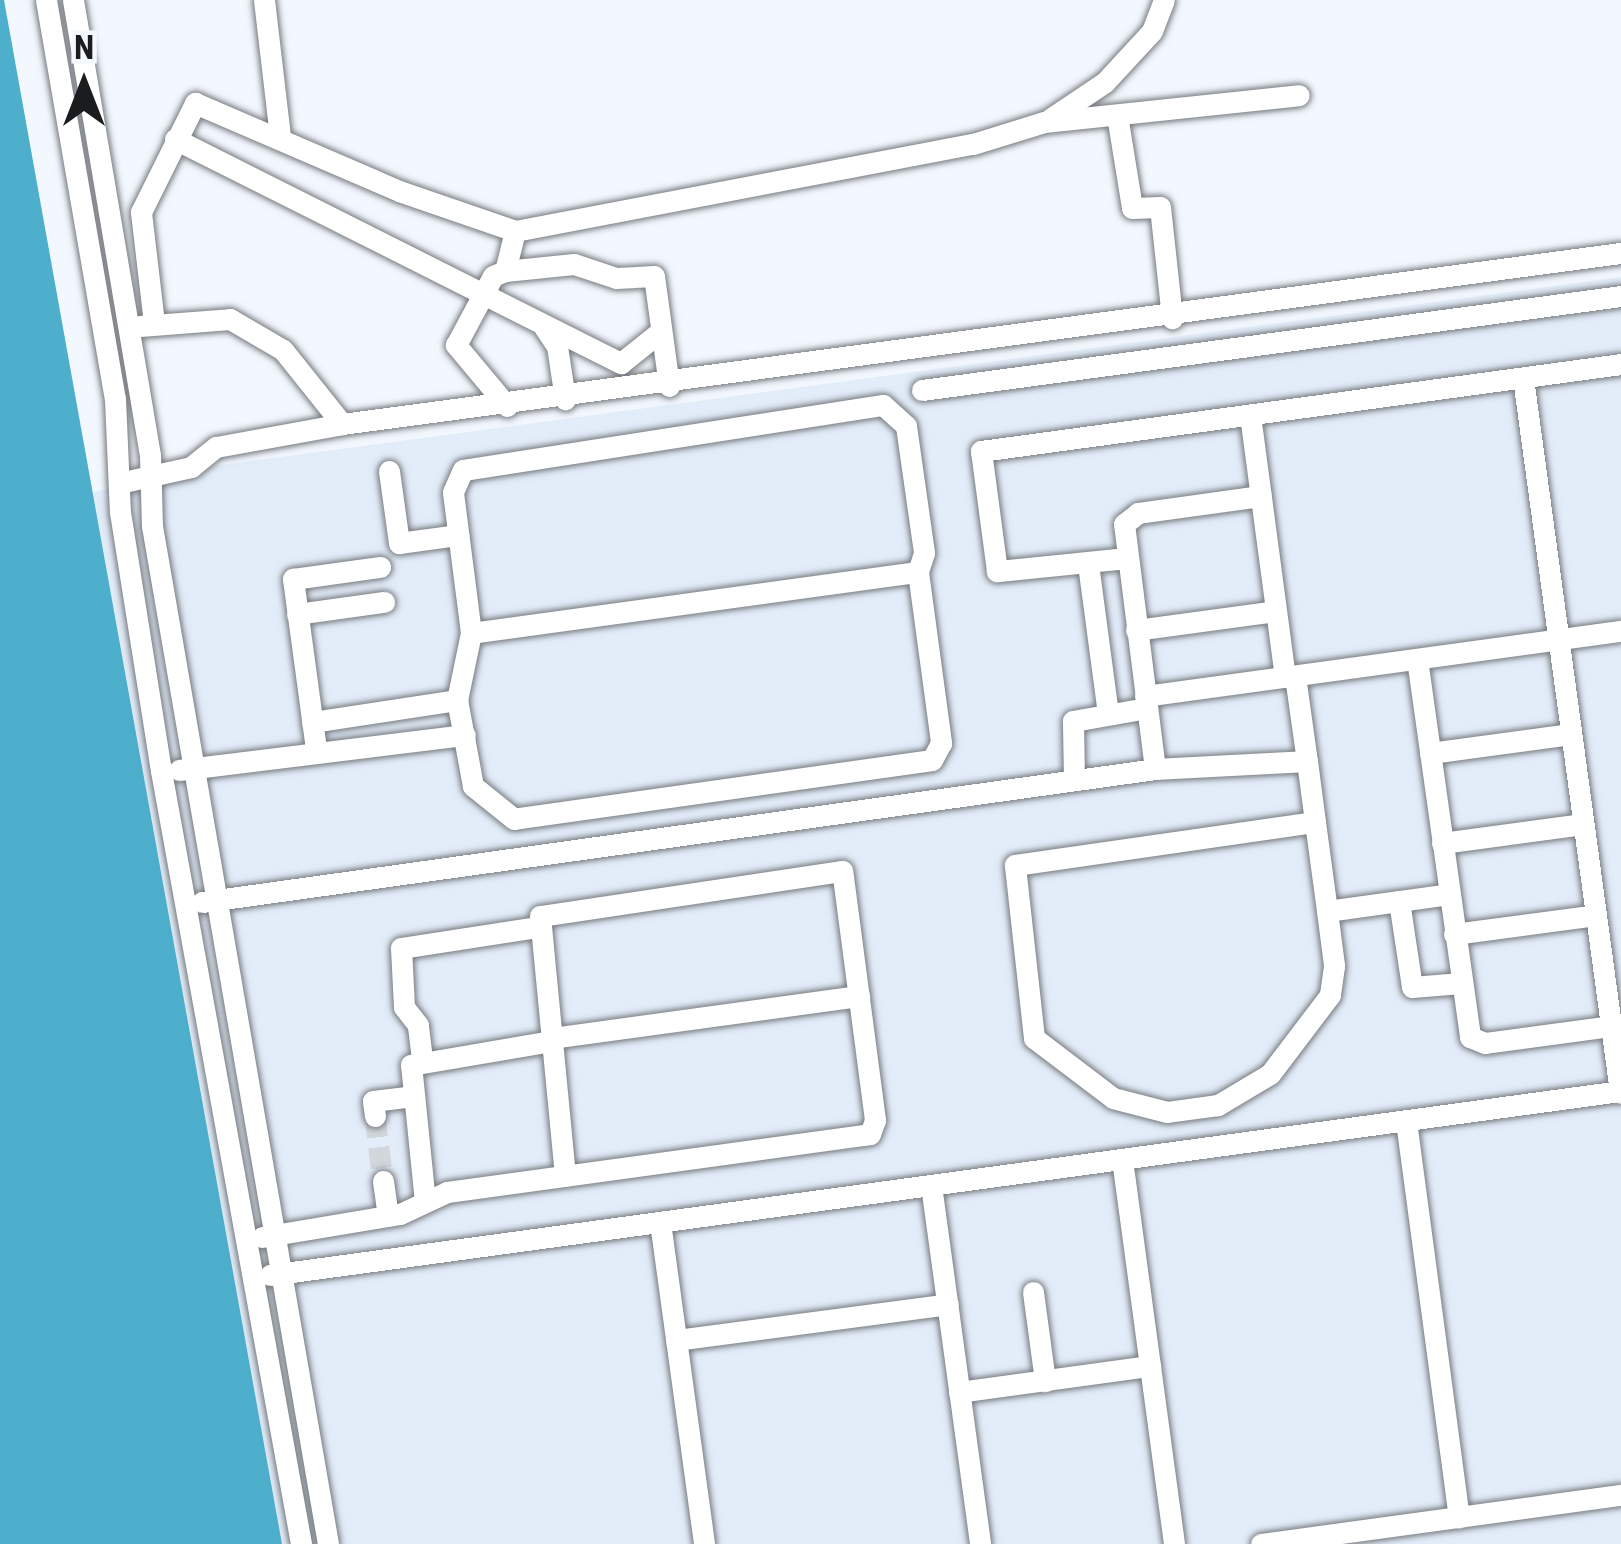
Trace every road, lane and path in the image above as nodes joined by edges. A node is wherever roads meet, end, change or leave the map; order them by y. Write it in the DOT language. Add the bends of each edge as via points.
graph roads {
  1 [pos="46,0"];
  2 [pos="73,0"];
  3 [pos="264,0"];
  4 [pos="1164,0"];
  5 [pos="1299,95"];
  6 [pos="1117,116"];
  7 [pos="1044,122"];
  8 [pos="280,136"];
  9 [pos="175,139"];
  10 [pos="515,231"];
  11 [pos="1621,253"];
  12 [pos="505,271"];
  13 [pos="484,294"];
  14 [pos="1621,296"];
  15 [pos="1172,318"];
  16 [pos="154,323"];
  17 [pos="542,325"];
  18 [pos="129,329"];
  19 [pos="661,331"];
  20 [pos="105,335"];
  21 [pos="1621,364"];
  22 [pos="482,375"];
  23 [pos="1523,378"];
  24 [pos="669,386"];
  25 [pos="922,390"];
  26 [pos="565,399"];
  27 [pos="507,406"];
  28 [pos="471,410"];
  29 [pos="1250,415"];
  30 [pos="342,424"];
  31 [pos="389,470"];
  32 [pos="152,476"];
  33 [pos="118,483"];
  34 [pos="1261,496"];
  35 [pos="458,535"];
  36 [pos="1126,558"];
  37 [pos="1088,564"];
  38 [pos="380,567"];
  39 [pos="918,572"];
  40 [pos="384,602"];
  41 [pos="1276,611"];
  42 [pos="297,614"];
  43 [pos="1136,630"];
  44 [pos="1621,631"];
  45 [pos="471,633"];
  46 [pos="1558,640"];
  47 [pos="1417,659"];
  48 [pos="1290,676"];
  49 [pos="458,700"];
  50 [pos="1146,702"];
  51 [pos="1108,713"];
  52 [pos="312,722"];
  53 [pos="1571,734"];
  54 [pos="464,735"];
  55 [pos="316,749"];
  56 [pos="1430,753"];
  57 [pos="1306,760"];
  58 [pos="193,768"];
  59 [pos="1155,769"];
  60 [pos="161,773"];
  61 [pos="1074,780"];
  62 [pos="1315,822"];
  63 [pos="1583,824"];
  64 [pos="1442,843"];
  65 [pos="1449,894"];
  66 [pos="215,899"];
  67 [pos="1399,901"];
  68 [pos="184,905"];
  69 [pos="1327,910"];
  70 [pos="1605,924"];
  71 [pos="537,927"];
  72 [pos="1454,934"];
  73 [pos="1461,983"];
  74 [pos="859,996"];
  75 [pos="1611,1026"];
  76 [pos="549,1040"];
  77 [pos="422,1059"];
  78 [pos="1620,1091"];
  79 [pos="410,1096"];
  80 [pos="375,1116"];
  81 [pos="1406,1120"];
  82 [pos="1122,1159"];
  83 [pos="565,1176"];
  84 [pos="383,1181"];
  85 [pos="932,1185"];
  86 [pos="425,1202"];
  87 [pos="388,1216"];
  88 [pos="660,1222"];
  89 [pos="272,1235"];
  90 [pos="245,1240"];
  91 [pos="279,1274"];
  92 [pos="252,1277"];
  93 [pos="1033,1292"];
  94 [pos="947,1304"];
  95 [pos="676,1340"];
  96 [pos="1150,1366"];
  97 [pos="1045,1381"];
  98 [pos="959,1392"];
  99 [pos="1621,1495"];
  100 [pos="1459,1517"];
  101 [pos="301,1544"];
  102 [pos="328,1544"];
  103 [pos="704,1544"];
  104 [pos="980,1544"];
  105 [pos="1174,1544"];
  106 [pos="1262,1544"];
  1 -- 20 [label="street"];
  2 -- 18 [label="street"];
  3 -- 8 [label="street"];
  4 -- 7 [label="street" via="1152,31 1105,82"];
  5 -- 6 [label="street"];
  6 -- 7 [label="street"];
  6 -- 15 [label="street" via="1132,208 1160,206"];
  7 -- 10 [label="street" via="973,144"];
  8 -- 9 [label="street" via="195,103"];
  8 -- 10 [label="street" via="399,191"];
  9 -- 13 [label="street"];
  9 -- 16 [label="street" via="141,212"];
  10 -- 12 [label="street"];
  11 -- 15 [label="street"];
  12 -- 13 [label="street"];
  12 -- 19 [label="street" via="574,264 616,278 654,276"];
  13 -- 17 [label="street"];
  13 -- 22 [label="street" via="456,344"];
  14 -- 25 [label="street"];
  15 -- 24 [label="street"];
  16 -- 18 [label="street"];
  16 -- 30 [label="street" via="230,320 283,350"];
  17 -- 19 [label="street" via="621,363"];
  17 -- 26 [label="street" via="557,346"];
  18 -- 20 [label="street"];
  18 -- 32 [label="street"];
  19 -- 24 [label="street"];
  20 -- 33 [label="street"];
  21 -- 23 [label="street"];
  22 -- 27 [label="street"];
  22 -- 28 [label="street"];
  23 -- 29 [label="street"];
  23 -- 46 [label="street"];
  24 -- 26 [label="street"];
  26 -- 27 [label="street"];
  27 -- 28 [label="street"];
  28 -- 30 [label="street"];
  29 -- 34 [label="street"];
  29 -- 37 [label="street" via="983,448 978,463 994,568 1008,574"];
  30 -- 32 [label="street" via="216,447 190,467"];
  31 -- 35 [label="street" via="399,543"];
  32 -- 33 [label="street"];
  32 -- 58 [label="street" via="148,500"];
  33 -- 60 [label="street"];
  34 -- 36 [label="street" via="1134,514 1124,528"];
  34 -- 41 [label="street"];
  35 -- 39 [label="street" via="453,487 468,468 880,404 906,426 923,553"];
  35 -- 45 [label="street"];
  36 -- 37 [label="street"];
  36 -- 43 [label="street"];
  37 -- 51 [label="street"];
  38 -- 42 [label="street" via="292,579"];
  39 -- 45 [label="street"];
  39 -- 54 [label="street" via="941,742 926,763 511,819 473,787"];
  40 -- 42 [label="street"];
  41 -- 43 [label="street"];
  41 -- 48 [label="street"];
  42 -- 52 [label="street"];
  43 -- 50 [label="street"];
  44 -- 46 [label="street"];
  45 -- 49 [label="street"];
  46 -- 47 [label="street"];
  46 -- 53 [label="street"];
  47 -- 48 [label="street"];
  47 -- 56 [label="street"];
  48 -- 50 [label="street"];
  48 -- 57 [label="street"];
  49 -- 52 [label="street"];
  49 -- 54 [label="street"];
  50 -- 51 [label="street"];
  50 -- 59 [label="street"];
  51 -- 61 [label="street" via="1071,724"];
  52 -- 55 [label="street"];
  53 -- 56 [label="street"];
  53 -- 63 [label="street"];
  54 -- 55 [label="street"];
  55 -- 58 [label="street"];
  56 -- 64 [label="street"];
  57 -- 59 [label="street"];
  57 -- 62 [label="street"];
  58 -- 60 [label="street"];
  58 -- 66 [label="street"];
  59 -- 61 [label="street"];
  60 -- 68 [label="street"];
  61 -- 66 [label="street"];
  62 -- 69 [label="street"];
  62 -- 69 [label="street" via="1015,865 1033,1035 1113,1098 1167,1112 1219,1105 1269,1075 1331,994"];
  63 -- 64 [label="street"];
  63 -- 70 [label="street"];
  64 -- 65 [label="street"];
  65 -- 67 [label="street"];
  65 -- 72 [label="street"];
  66 -- 68 [label="street"];
  66 -- 89 [label="street"];
  67 -- 69 [label="street"];
  67 -- 73 [label="street" via="1412,987"];
  68 -- 90 [label="street"];
  70 -- 72 [label="street"];
  70 -- 75 [label="street"];
  71 -- 74 [label="street" via="551,911 842,872"];
  71 -- 76 [label="street"];
  71 -- 77 [label="street" via="400,948 404,1007 418,1024"];
  72 -- 73 [label="street"];
  73 -- 75 [label="street" via="1467,1031 1478,1042"];
  74 -- 76 [label="street"];
  74 -- 83 [label="street" via="875,1120 869,1134"];
  75 -- 78 [label="street"];
  76 -- 77 [label="street"];
  76 -- 83 [label="street"];
  77 -- 79 [label="street" via="410,1068"];
  78 -- 81 [label="street"];
  79 -- 80 [label="street" via="373,1101"];
  79 -- 86 [label="street"];
  81 -- 82 [label="street"];
  81 -- 100 [label="street"];
  82 -- 85 [label="street"];
  82 -- 96 [label="street"];
  83 -- 86 [label="street"];
  84 -- 87 [label="street"];
  85 -- 88 [label="street"];
  85 -- 94 [label="street"];
  86 -- 87 [label="street"];
  87 -- 89 [label="street"];
  88 -- 91 [label="street"];
  88 -- 95 [label="street"];
  89 -- 90 [label="street"];
  89 -- 91 [label="street"];
  90 -- 92 [label="street"];
  91 -- 92 [label="street"];
  91 -- 102 [label="street"];
  92 -- 101 [label="street"];
  93 -- 97 [label="street"];
  94 -- 95 [label="street"];
  94 -- 98 [label="street"];
  95 -- 103 [label="street"];
  96 -- 97 [label="street"];
  96 -- 105 [label="street"];
  97 -- 98 [label="street"];
  98 -- 104 [label="street"];
  99 -- 100 [label="street"];
  100 -- 106 [label="street"];
}
